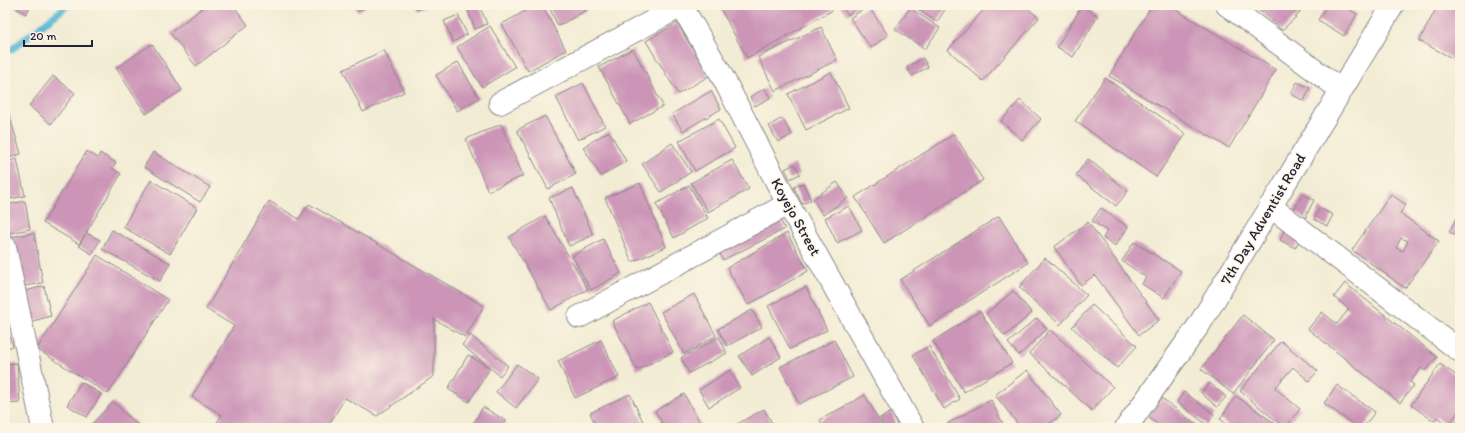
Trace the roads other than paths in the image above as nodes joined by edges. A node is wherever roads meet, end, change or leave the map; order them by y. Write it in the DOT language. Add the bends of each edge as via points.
graph roads {
  1 [pos="681,5"];
  2 [pos="1227,5"];
  3 [pos="1392,5"];
  4 [pos="1341,90"];
  5 [pos="500,104"];
  6 [pos="788,204"];
  7 [pos="1270,206"];
  8 [pos="5,247"];
  9 [pos="580,317"];
  10 [pos="1460,351"];
  11 [pos="1136,424"];
  12 [pos="44,428"];
  13 [pos="913,428"];
  1 -- 5 [label="street"];
  1 -- 6 [label="street, Koyejo Street" via="720,72"];
  2 -- 4 [label="street"];
  3 -- 4 [label="street, 7th Day Adventist Road"];
  4 -- 7 [label="street, 7th Day Adventist Road"];
  6 -- 9 [label="street"];
  6 -- 13 [label="street, Koyejo Street"];
  7 -- 10 [label="street"];
  7 -- 11 [label="street, 7th Day Adventist Road"];
  8 -- 12 [label="street"];
}
